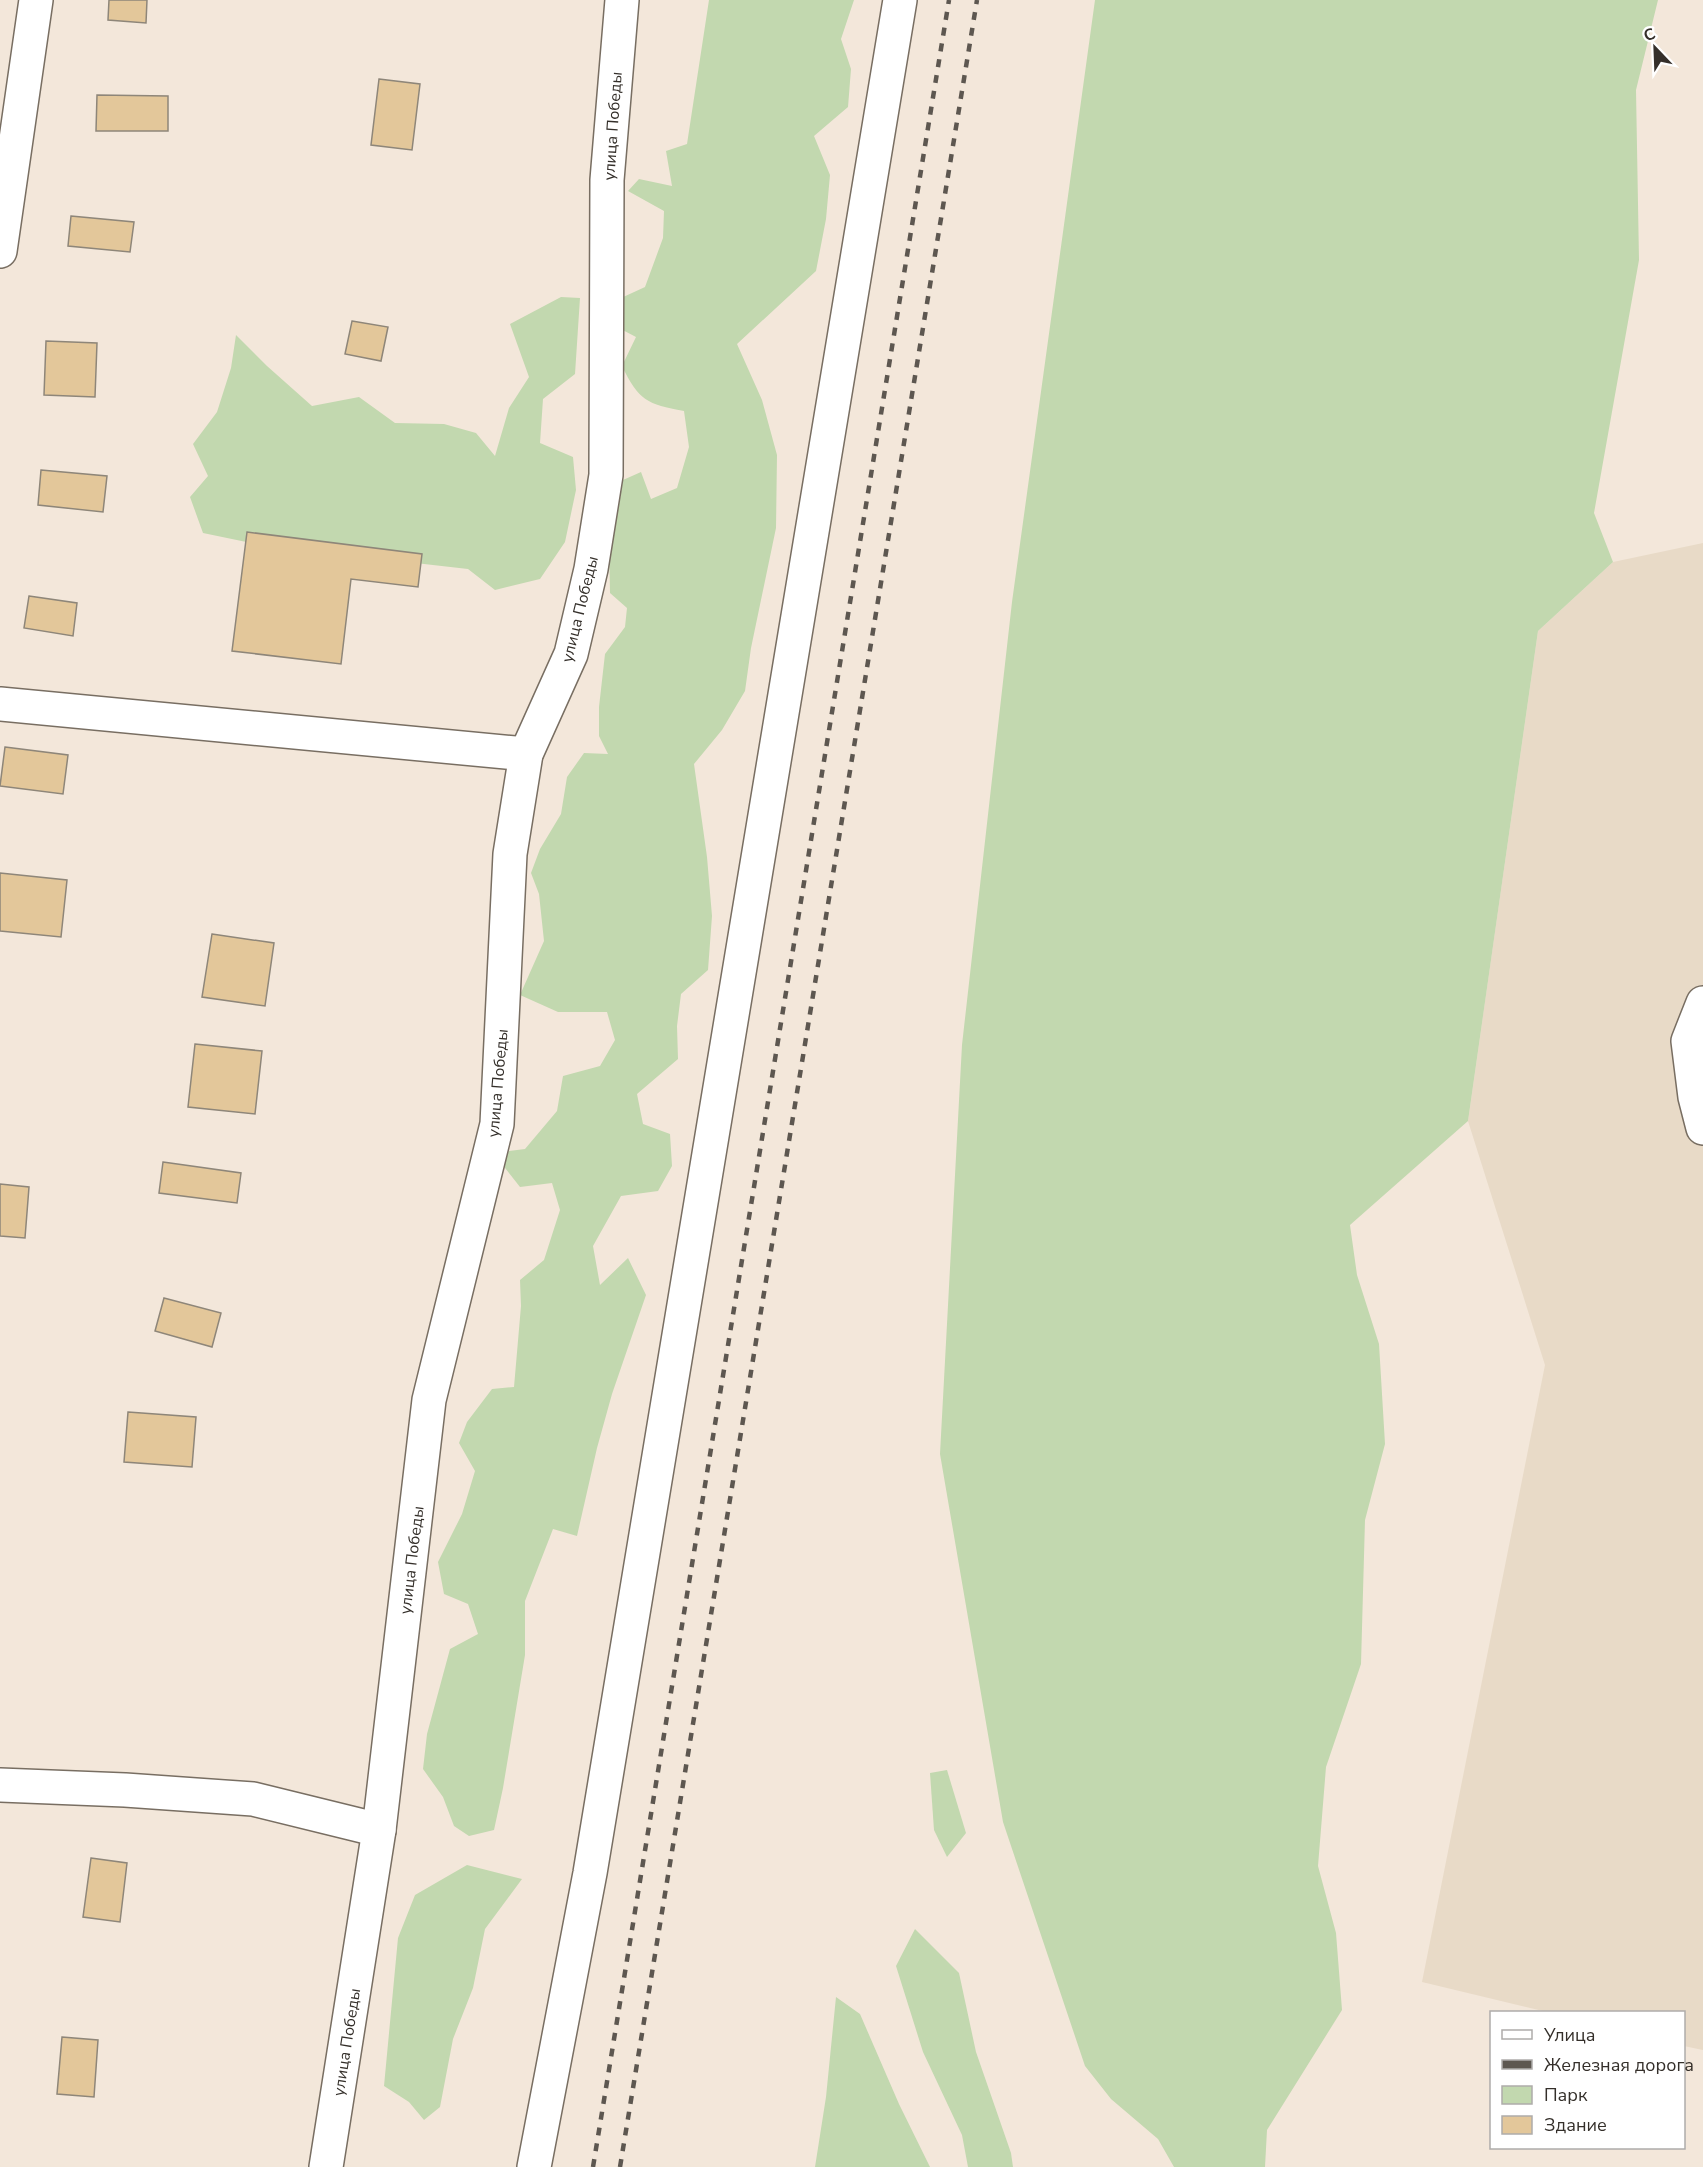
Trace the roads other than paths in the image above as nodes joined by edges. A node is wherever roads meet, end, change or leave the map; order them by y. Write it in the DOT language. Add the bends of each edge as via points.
graph roads {
  1 [pos="36,0"];
  2 [pos="622,0"];
  3 [pos="900,0"];
  4 [pos="0,251"];
  5 [pos="0,704"];
  6 [pos="526,754"];
  7 [pos="1703,1003"];
  8 [pos="1703,1128"];
  9 [pos="0,1785"];
  10 [pos="379,1830"];
  11 [pos="326,2167"];
  12 [pos="534,2167"];
  1 -- 4 [label="street"];
  2 -- 6 [label="street, улица Победы" via="607,180 606,475 591,569 571,654"];
  3 -- 12 [label="street" via="590,1873"];
  5 -- 6 [label="street"];
  6 -- 10 [label="street, улица Победы" via="510,854 497,1124 429,1400"];
  7 -- 8 [label="street" via="1688,1041"];
  9 -- 10 [label="street" via="254,1799"];
  10 -- 11 [label="street, улица Победы"];
}
